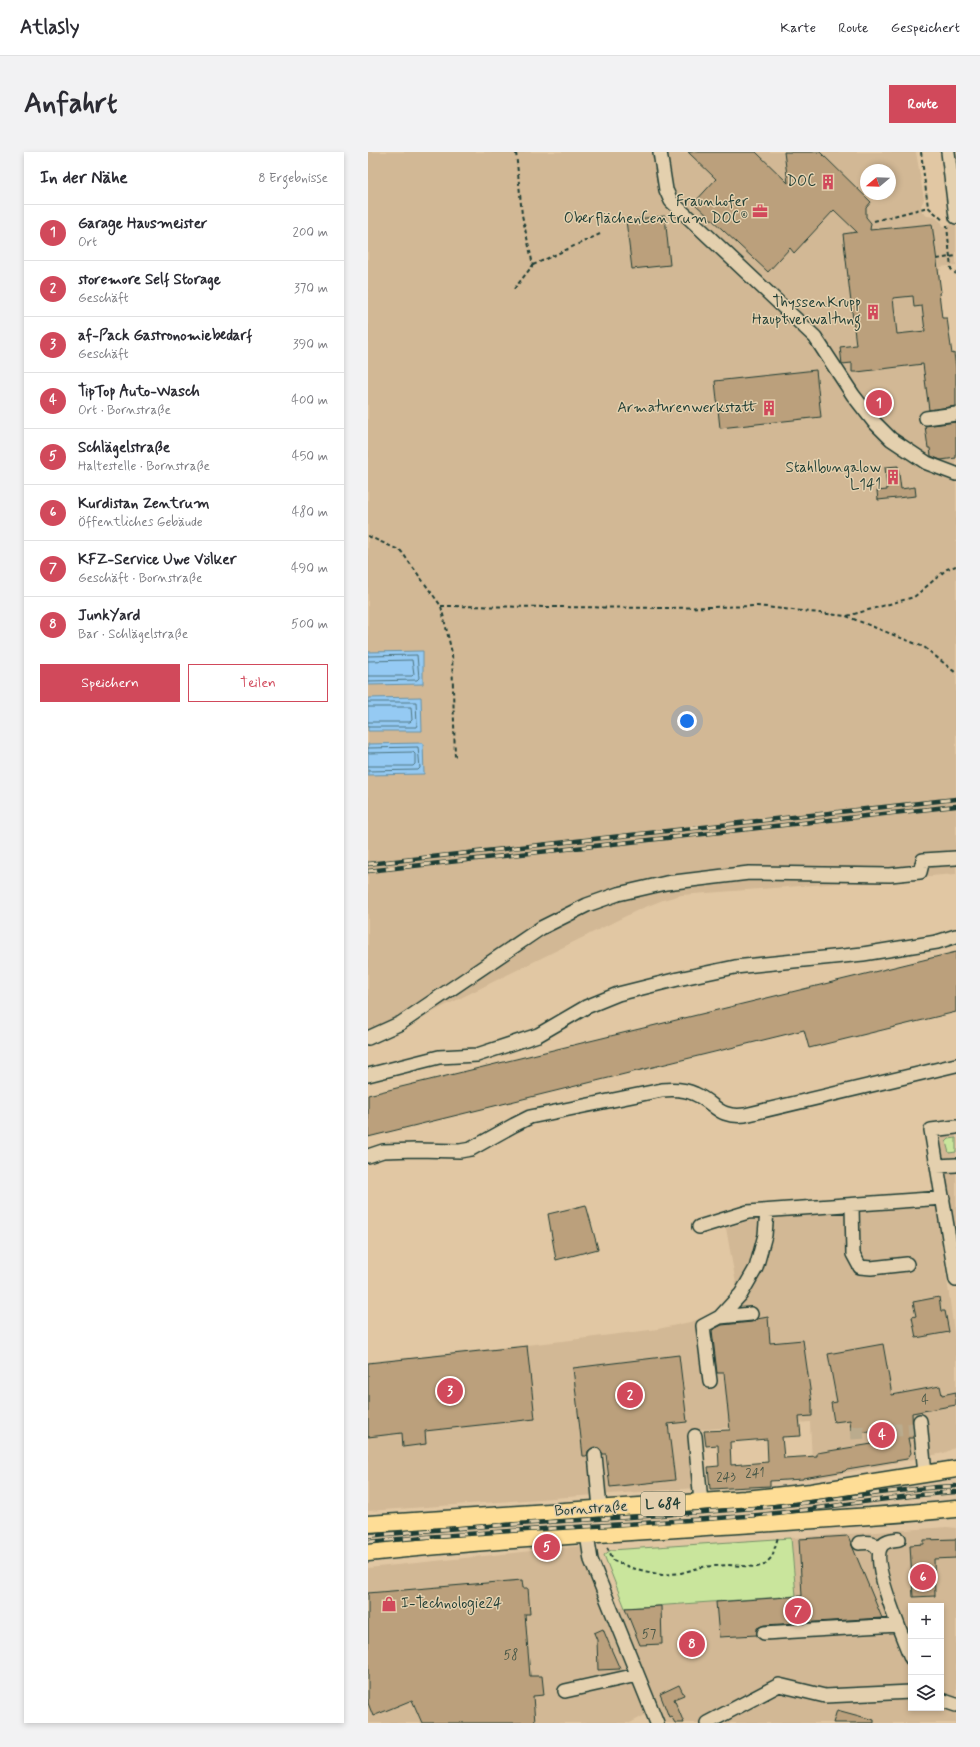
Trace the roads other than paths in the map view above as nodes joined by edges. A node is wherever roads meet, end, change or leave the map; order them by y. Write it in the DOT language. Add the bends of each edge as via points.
graph roads {
  1 [pos="660,152"];
  2 [pos="948,152"];
  3 [pos="956,217"];
  4 [pos="956,414"];
  5 [pos="926,418"];
  6 [pos="956,474"];
  7 [pos="956,858"];
  8 [pos="956,936"];
  9 [pos="368,1038"];
  10 [pos="956,1065"];
  11 [pos="368,1075"];
  12 [pos="956,1127"];
  13 [pos="368,1156"];
  14 [pos="956,1165"];
  15 [pos="937,1166"];
  16 [pos="943,1198"];
  17 [pos="852,1205"];
  18 [pos="767,1211"];
  19 [pos="699,1227"];
  20 [pos="907,1264"];
  21 [pos="956,1280"];
  22 [pos="750,1314"];
  23 [pos="720,1317"];
  24 [pos="710,1381"];
  25 [pos="919,1426"];
  26 [pos="695,1436"];
  27 [pos="595,1455"];
  28 [pos="956,1469"];
  29 [pos="925,1474"];
  30 [pos="701,1502"];
  31 [pos="600,1508"];
  32 [pos="956,1509"];
  33 [pos="368,1524"];
  34 [pos="587,1535"];
  35 [pos="899,1538"];
  36 [pos="858,1543"];
  37 [pos="879,1550"];
  38 [pos="368,1552"];
  39 [pos="898,1626"];
  40 [pos="764,1633"];
  41 [pos="908,1651"];
  42 [pos="637,1675"];
  43 [pos="565,1691"];
  44 [pos="908,1692"];
  45 [pos="944,1701"];
  46 [pos="956,1705"];
  47 [pos="656,1723"];
  48 [pos="707,1723"];
  1 -- 6 [label="street" via="666,190 672,201 815,337 874,422 891,439 927,463"];
  2 -- 3 [label="street"];
  4 -- 5 [label="street"];
  7 -- 9 [label="street" via="923,860 920,872 890,875 748,873 666,883 618,894 587,905 541,928 401,1023"];
  8 -- 11 [label="street" via="937,942 863,954 735,967 663,983 618,994 586,1007 538,1035 477,1055 439,1057"];
  10 -- 13 [label="street" via="745,1115 732,1116 721,1112 695,1094 676,1089 662,1090 530,1118 471,1149 383,1152"];
  12 -- 15 [label="street" via="931,1130"];
  14 -- 15 [label="street"];
  15 -- 16 [label="street"];
  16 -- 17 [label="street"];
  16 -- 21 [label="street"];
  17 -- 18 [label="street"];
  17 -- 20 [label="street" via="854,1254 860,1267"];
  18 -- 19 [label="street" via="748,1212"];
  18 -- 23 [label="street" via="765,1235 756,1268 741,1294"];
  22 -- 23 [label="street"];
  23 -- 24 [label="street" via="703,1326"];
  25 -- 29 [label="street"];
  26 -- 30 [label="street"];
  27 -- 31 [label="street"];
  28 -- 29 [label="main road, Bornstraße / L 684"];
  29 -- 30 [label="main road, Bornstraße / L 684" via="811,1492"];
  30 -- 31 [label="main road, Bornstraße / L 684"];
  31 -- 33 [label="main road, Bornstraße / L 684"];
  32 -- 34 [label="main road, Bornstraße / L 684" via="844,1519"];
  34 -- 38 [label="main road, Bornstraße / L 684"];
  34 -- 42 [label="street" via="591,1560"];
  35 -- 37 [label="street" via="882,1544"];
  36 -- 37 [label="street" via="870,1542"];
  37 -- 39 [label="street" via="886,1593"];
  39 -- 40 [label="street"];
  39 -- 41 [label="street"];
  42 -- 43 [label="street"];
  42 -- 47 [label="street"];
  44 -- 48 [label="street" via="825,1696 779,1684"];
  45 -- 46 [label="street"];
}
